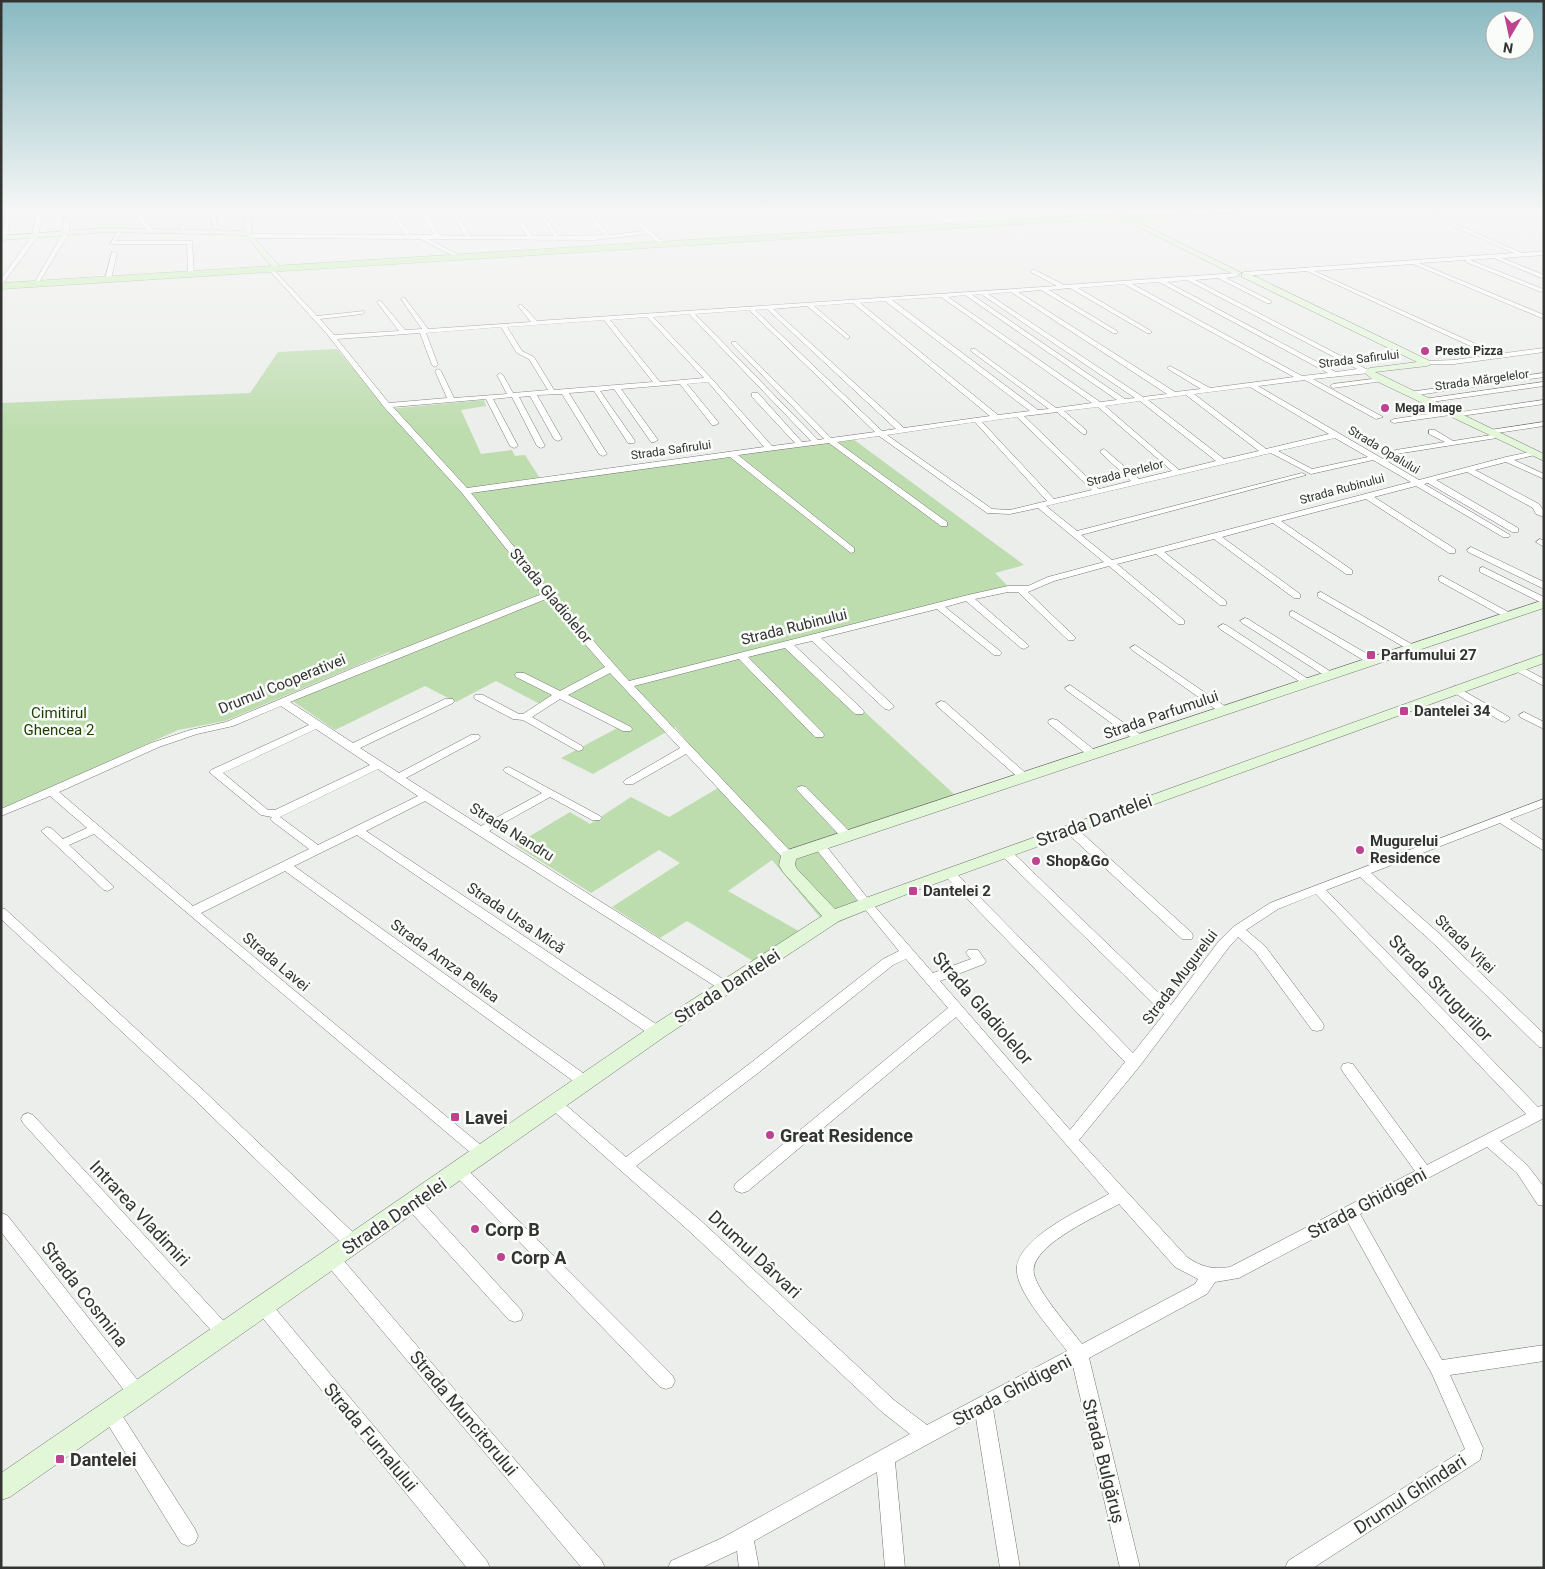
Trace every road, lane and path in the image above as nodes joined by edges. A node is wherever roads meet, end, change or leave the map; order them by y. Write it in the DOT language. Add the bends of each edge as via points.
graph roads {
  1 [pos="46,283"];
  2 [pos="286,283"];
  3 [pos="1061,283"];
  4 [pos="1108,283"];
  5 [pos="1128,283"];
  6 [pos="1165,283"];
  7 [pos="1198,283"];
  8 [pos="1232,283"];
  9 [pos="1259,283"];
  10 [pos="1337,283"];
  11 [pos="1461,283"];
  12 [pos="1527,283"];
  13 [pos="35,284"];
  14 [pos="1,285"];
  15 [pos="1067,286"];
  16 [pos="1042,288"];
  17 [pos="1542,289"];
  18 [pos="1012,290"];
  19 [pos="981,292"];
  20 [pos="965,294"];
  21 [pos="942,295"];
  22 [pos="886,299"];
  23 [pos="404,300"];
  24 [pos="854,301"];
  25 [pos="380,302"];
  26 [pos="1269,302"];
  27 [pos="808,304"];
  28 [pos="521,306"];
  29 [pos="768,307"];
  30 [pos="750,308"];
  31 [pos="362,312"];
  32 [pos="690,312"];
  33 [pos="648,315"];
  34 [pos="315,318"];
  35 [pos="605,318"];
  36 [pos="1544,318"];
  37 [pos="535,323"];
  38 [pos="503,325"];
  39 [pos="424,331"];
  40 [pos="403,332"];
  41 [pos="1114,332"];
  42 [pos="1150,332"];
  43 [pos="333,337"];
  44 [pos="848,337"];
  45 [pos="734,343"];
  46 [pos="973,350"];
  47 [pos="1544,350"];
  48 [pos="1497,356"];
  49 [pos="1426,363"];
  50 [pos="1170,368"];
  51 [pos="1367,371"];
  52 [pos="1335,374"];
  53 [pos="500,375"];
  54 [pos="1544,375"];
  55 [pos="1303,378"];
  56 [pos="709,380"];
  57 [pos="1381,380"];
  58 [pos="683,382"];
  59 [pos="658,384"];
  60 [pos="1544,384"];
  61 [pos="1251,385"];
  62 [pos="1332,386"];
  63 [pos="616,387"];
  64 [pos="596,388"];
  65 [pos="1208,390"];
  66 [pos="564,391"];
  67 [pos="552,392"];
  68 [pos="532,393"];
  69 [pos="1188,393"];
  70 [pos="1410,394"];
  71 [pos="512,395"];
  72 [pos="754,395"];
  73 [pos="1174,395"];
  74 [pos="488,397"];
  75 [pos="1142,399"];
  76 [pos="451,400"];
  77 [pos="1123,401"];
  78 [pos="1424,401"];
  79 [pos="1544,402"];
  80 [pos="1100,404"];
  81 [pos="387,405"];
  82 [pos="1057,410"];
  83 [pos="1037,412"];
  84 [pos="1452,414"];
  85 [pos="1019,415"];
  86 [pos="1379,417"];
  87 [pos="997,418"];
  88 [pos="977,420"];
  89 [pos="1394,421"];
  90 [pos="715,423"];
  91 [pos="1544,424"];
  92 [pos="902,430"];
  93 [pos="1083,432"];
  94 [pos="1432,432"];
  95 [pos="880,433"];
  96 [pos="1493,434"];
  97 [pos="1336,435"];
  98 [pos="558,438"];
  99 [pos="654,440"];
  100 [pos="830,440"];
  101 [pos="631,441"];
  102 [pos="816,442"];
  103 [pos="1452,443"];
  104 [pos="800,444"];
  105 [pos="514,446"];
  106 [pos="541,446"];
  107 [pos="769,448"];
  108 [pos="1104,451"];
  109 [pos="1264,451"];
  110 [pos="1274,452"];
  111 [pos="1396,452"];
  112 [pos="603,454"];
  113 [pos="732,454"];
  114 [pos="1540,455"];
  115 [pos="1373,458"];
  116 [pos="1506,459"];
  117 [pos="1221,461"];
  118 [pos="1466,469"];
  119 [pos="1178,472"];
  120 [pos="1302,475"];
  121 [pos="1544,477"];
  122 [pos="1428,479"];
  123 [pos="1137,482"];
  124 [pos="1416,482"];
  125 [pos="465,491"];
  126 [pos="1097,491"];
  127 [pos="1367,496"];
  128 [pos="1052,502"];
  129 [pos="1040,505"];
  130 [pos="1544,515"];
  131 [pos="1274,521"];
  132 [pos="944,524"];
  133 [pos="1515,530"];
  134 [pos="1075,534"];
  135 [pos="1506,535"];
  136 [pos="1216,536"];
  137 [pos="851,550"];
  138 [pos="1471,550"];
  139 [pos="1158,551"];
  140 [pos="1452,551"];
  141 [pos="1111,563"];
  142 [pos="1483,570"];
  143 [pos="1349,572"];
  144 [pos="1442,579"];
  145 [pos="1544,586"];
  146 [pos="1020,590"];
  147 [pos="548,595"];
  148 [pos="1321,595"];
  149 [pos="1297,596"];
  150 [pos="968,598"];
  151 [pos="1223,603"];
  152 [pos="1544,603"];
  153 [pos="939,606"];
  154 [pos="1293,614"];
  155 [pos="1509,616"];
  156 [pos="1245,621"];
  157 [pos="1181,622"];
  158 [pos="1223,627"];
  159 [pos="814,637"];
  160 [pos="1071,638"];
  161 [pos="787,644"];
  162 [pos="1024,646"];
  163 [pos="1136,648"];
  164 [pos="1412,648"];
  165 [pos="997,653"];
  166 [pos="741,656"];
  167 [pos="1544,658"];
  168 [pos="1372,661"];
  169 [pos="1516,667"];
  170 [pos="611,668"];
  171 [pos="520,675"];
  172 [pos="1331,675"];
  173 [pos="1309,683"];
  174 [pos="1544,683"];
  175 [pos="627,685"];
  176 [pos="1070,688"];
  177 [pos="1456,689"];
  178 [pos="560,695"];
  179 [pos="479,697"];
  180 [pos="449,701"];
  181 [pos="282,702"];
  182 [pos="941,704"];
  183 [pos="889,707"];
  184 [pos="1225,711"];
  185 [pos="859,712"];
  186 [pos="1524,714"];
  187 [pos="525,718"];
  188 [pos="1504,719"];
  189 [pos="1053,722"];
  190 [pos="316,725"];
  191 [pos="1544,726"];
  192 [pos="627,729"];
  193 [pos="819,735"];
  194 [pos="475,737"];
  195 [pos="1140,739"];
  196 [pos="352,748"];
  197 [pos="578,748"];
  198 [pos="687,749"];
  199 [pos="1094,755"];
  200 [pos="378,765"];
  201 [pos="509,770"];
  202 [pos="398,778"];
  203 [pos="1024,778"];
  204 [pos="629,782"];
  205 [pos="802,789"];
  206 [pos="51,791"];
  207 [pos="550,792"];
  208 [pos="426,796"];
  209 [pos="1544,802"];
  210 [pos="1,813"];
  211 [pos="596,818"];
  212 [pos="276,819"];
  213 [pos="1501,819"];
  214 [pos="96,829"];
  215 [pos="1070,829"];
  216 [pos="357,830"];
  217 [pos="47,831"];
  218 [pos="481,831"];
  219 [pos="847,836"];
  220 [pos="61,844"];
  221 [pos="818,845"];
  222 [pos="1544,847"];
  223 [pos="318,850"];
  224 [pos="1006,853"];
  225 [pos="788,856"];
  226 [pos="286,866"];
  227 [pos="1362,872"];
  228 [pos="949,873"];
  229 [pos="108,887"];
  230 [pos="1317,888"];
  231 [pos="865,903"];
  232 [pos="1,912"];
  233 [pos="192,912"];
  234 [pos="833,917"];
  235 [pos="1238,930"];
  236 [pos="1187,936"];
  237 [pos="908,952"];
  238 [pos="973,953"];
  239 [pos="931,979"];
  240 [pos="726,987"];
  241 [pos="957,1008"];
  242 [pos="1172,1014"];
  243 [pos="1317,1026"];
  244 [pos="657,1032"];
  245 [pos="1544,1043"];
  246 [pos="1134,1062"];
  247 [pos="1348,1068"];
  248 [pos="585,1082"];
  249 [pos="555,1104"];
  250 [pos="1540,1113"];
  251 [pos="28,1119"];
  252 [pos="1070,1140"];
  253 [pos="1489,1140"];
  254 [pos="483,1155"];
  255 [pos="625,1166"];
  256 [pos="460,1171"];
  257 [pos="1425,1173"];
  258 [pos="742,1187"];
  259 [pos="1121,1195"];
  260 [pos="1544,1200"];
  261 [pos="413,1203"];
  262 [pos="1351,1213"];
  263 [pos="1,1220"];
  264 [pos="354,1244"];
  265 [pos="332,1259"];
  266 [pos="1210,1276"];
  267 [pos="263,1306"];
  268 [pos="515,1315"];
  269 [pos="224,1333"];
  270 [pos="1544,1353"];
  271 [pos="1079,1354"];
  272 [pos="1438,1369"];
  273 [pos="666,1381"];
  274 [pos="138,1393"];
  275 [pos="983,1405"];
  276 [pos="110,1412"];
  277 [pos="926,1436"];
  278 [pos="885,1457"];
  279 [pos="1,1488"];
  280 [pos="188,1536"];
  281 [pos="744,1537"];
  282 [pos="480,1568"];
  283 [pos="595,1568"];
  284 [pos="678,1568"];
  285 [pos="749,1568"];
  286 [pos="896,1568"];
  287 [pos="1010,1568"];
  288 [pos="1130,1568"];
  289 [pos="1295,1568"];
  1 -- 13 [label="main road"];
  2 -- 34 [label="street, Strada Gladiolelor"];
  3 -- 15 [label="street"];
  4 -- 15 [label="street"];
  5 -- 55 [label="street"];
  6 -- 52 [label="street"];
  7 -- 51 [label="street"];
  8 -- 26 [label="street"];
  9 -- 49 [label="street"];
  10 -- 48 [label="street"];
  11 -- 36 [label="street"];
  12 -- 17 [label="street"];
  13 -- 14 [label="main road"];
  15 -- 16 [label="street"];
  15 -- 42 [label="street"];
  16 -- 18 [label="street"];
  16 -- 41 [label="street"];
  18 -- 19 [label="street"];
  18 -- 73 [label="street"];
  19 -- 20 [label="street"];
  19 -- 75 [label="street"];
  20 -- 21 [label="street"];
  20 -- 77 [label="street"];
  21 -- 22 [label="street"];
  21 -- 80 [label="street"];
  22 -- 24 [label="street"];
  22 -- 83 [label="street"];
  23 -- 39 [label="street"];
  24 -- 27 [label="street"];
  24 -- 87 [label="street"];
  25 -- 40 [label="street"];
  27 -- 29 [label="street"];
  27 -- 44 [label="street"];
  28 -- 37 [label="street"];
  29 -- 30 [label="street"];
  29 -- 92 [label="street"];
  30 -- 32 [label="street"];
  30 -- 95 [label="street"];
  31 -- 34 [label="street"];
  32 -- 33 [label="street"];
  32 -- 102 [label="street"];
  33 -- 35 [label="street"];
  33 -- 56 [label="street"];
  34 -- 43 [label="street, Strada Gladiolelor"];
  35 -- 37 [label="street"];
  35 -- 59 [label="street"];
  37 -- 38 [label="street"];
  38 -- 39 [label="street"];
  38 -- 67 [label="street" via="519,352 532,358"];
  39 -- 40 [label="street"];
  39 -- 76 [label="street"];
  40 -- 43 [label="street"];
  43 -- 81 [label="street, Strada Gladiolelor"];
  45 -- 100 [label="street"];
  46 -- 82 [label="street"];
  47 -- 48 [label="street, Strada Safirului"];
  48 -- 49 [label="street, Strada Safirului"];
  49 -- 51 [label="street, Strada Safirului"];
  50 -- 65 [label="street"];
  51 -- 52 [label="street, Strada Safirului"];
  51 -- 57 [label="street, Strada Mărgelelor"];
  52 -- 55 [label="street, Strada Safirului"];
  53 -- 71 [label="street"];
  54 -- 70 [label="street"];
  55 -- 61 [label="street, Strada Safirului"];
  55 -- 86 [label="street"];
  56 -- 58 [label="street"];
  56 -- 107 [label="street"];
  57 -- 62 [label="street"];
  57 -- 70 [label="street, Strada Mărgelelor"];
  58 -- 59 [label="street"];
  58 -- 90 [label="street"];
  59 -- 63 [label="street"];
  60 -- 78 [label="street, Strada Mărgelelor"];
  61 -- 65 [label="street, Strada Safirului"];
  61 -- 97 [label="street, Strada Opalului"];
  63 -- 64 [label="street"];
  63 -- 99 [label="street"];
  64 -- 66 [label="street"];
  64 -- 101 [label="street"];
  65 -- 69 [label="street, Strada Safirului"];
  66 -- 67 [label="street"];
  66 -- 112 [label="street"];
  67 -- 68 [label="street"];
  68 -- 71 [label="street"];
  68 -- 98 [label="street"];
  69 -- 73 [label="street, Strada Safirului"];
  69 -- 109 [label="street"];
  70 -- 78 [label="street, Strada Mărgelelor"];
  71 -- 74 [label="street"];
  71 -- 106 [label="street"];
  72 -- 104 [label="street"];
  73 -- 75 [label="street, Strada Safirului"];
  74 -- 76 [label="street"];
  74 -- 105 [label="street"];
  75 -- 77 [label="street, Strada Safirului"];
  75 -- 117 [label="street"];
  76 -- 81 [label="street"];
  77 -- 80 [label="street, Strada Safirului"];
  78 -- 84 [label="street, Strada Mărgelelor"];
  79 -- 84 [label="street"];
  80 -- 82 [label="street, Strada Safirului"];
  80 -- 119 [label="street"];
  81 -- 125 [label="street, Strada Gladiolelor"];
  82 -- 83 [label="street, Strada Safirului"];
  82 -- 93 [label="street"];
  83 -- 85 [label="street, Strada Safirului"];
  84 -- 89 [label="street"];
  84 -- 96 [label="street, Strada Mărgelelor"];
  85 -- 87 [label="street, Strada Safirului"];
  85 -- 126 [label="street"];
  87 -- 88 [label="street, Strada Safirului"];
  88 -- 92 [label="street, Strada Safirului"];
  88 -- 128 [label="street"];
  91 -- 96 [label="street"];
  92 -- 95 [label="street, Strada Safirului"];
  94 -- 103 [label="street"];
  95 -- 100 [label="street, Strada Safirului"];
  95 -- 129 [label="street, Strada Perlelor" via="990,511 1010,512"];
  96 -- 103 [label="street"];
  96 -- 114 [label="street, Strada Mărgelelor"];
  97 -- 109 [label="street, Strada Perlelor"];
  97 -- 115 [label="street, Strada Opalului"];
  100 -- 102 [label="street, Strada Safirului"];
  100 -- 132 [label="street"];
  102 -- 104 [label="street, Strada Safirului"];
  103 -- 111 [label="street"];
  104 -- 107 [label="street, Strada Safirului"];
  107 -- 113 [label="street, Strada Safirului"];
  108 -- 123 [label="street"];
  109 -- 117 [label="street, Strada Perlelor"];
  110 -- 115 [label="street" via="1311,472"];
  113 -- 125 [label="street, Strada Safirului"];
  113 -- 137 [label="street"];
  114 -- 116 [label="street, Strada Rubinului"];
  115 -- 124 [label="street, Strada Opalului"];
  116 -- 118 [label="street, Strada Rubinului"];
  116 -- 121 [label="street"];
  117 -- 119 [label="street, Strada Perlelor"];
  118 -- 122 [label="street, Strada Rubinului"];
  118 -- 130 [label="street" via="1536,506"];
  119 -- 123 [label="street, Strada Perlelor"];
  120 -- 134 [label="street"];
  122 -- 124 [label="street, Strada Rubinului"];
  122 -- 133 [label="street"];
  123 -- 126 [label="street, Strada Perlelor"];
  124 -- 127 [label="street, Strada Rubinului"];
  124 -- 135 [label="street, Strada Opalului"];
  125 -- 147 [label="street, Strada Gladiolelor"];
  126 -- 128 [label="street, Strada Perlelor"];
  127 -- 131 [label="street, Strada Rubinului"];
  127 -- 140 [label="street"];
  128 -- 129 [label="street, Strada Perlelor"];
  129 -- 134 [label="street"];
  131 -- 136 [label="street, Strada Rubinului"];
  131 -- 143 [label="street"];
  134 -- 141 [label="street"];
  136 -- 139 [label="street, Strada Rubinului"];
  136 -- 149 [label="street"];
  138 -- 145 [label="street"];
  139 -- 141 [label="street, Strada Rubinului"];
  139 -- 151 [label="street"];
  141 -- 146 [label="street, Strada Rubinului"];
  141 -- 157 [label="street"];
  142 -- 152 [label="street"];
  144 -- 155 [label="street"];
  146 -- 150 [label="street, Strada Rubinului" via="1008,589"];
  146 -- 160 [label="street"];
  147 -- 170 [label="street, Strada Gladiolelor"];
  147 -- 181 [label="street, Drumul Cooperativei"];
  148 -- 164 [label="street"];
  150 -- 153 [label="street, Strada Rubinului"];
  150 -- 162 [label="street"];
  152 -- 155 [label="street, Strada Parfumului"];
  153 -- 159 [label="street, Strada Rubinului"];
  153 -- 165 [label="street"];
  154 -- 168 [label="street"];
  155 -- 164 [label="street, Strada Parfumului"];
  156 -- 172 [label="street"];
  158 -- 173 [label="street"];
  159 -- 161 [label="street, Strada Rubinului"];
  159 -- 183 [label="street"];
  161 -- 166 [label="street, Strada Rubinului"];
  161 -- 185 [label="street"];
  163 -- 184 [label="street"];
  164 -- 168 [label="street, Strada Parfumului"];
  166 -- 175 [label="street, Strada Rubinului"];
  166 -- 193 [label="street"];
  167 -- 169 [label="street, Strada Dantelei"];
  168 -- 172 [label="street, Strada Parfumului"];
  169 -- 174 [label="street"];
  169 -- 177 [label="street, Strada Dantelei"];
  170 -- 175 [label="street, Strada Gladiolelor"];
  170 -- 178 [label="street"];
  171 -- 178 [label="street"];
  172 -- 173 [label="street, Strada Parfumului"];
  173 -- 184 [label="street, Strada Parfumului"];
  175 -- 198 [label="street, Strada Gladiolelor"];
  176 -- 195 [label="street"];
  177 -- 188 [label="street"];
  177 -- 215 [label="street, Strada Dantelei"];
  178 -- 187 [label="street"];
  178 -- 192 [label="street"];
  179 -- 187 [label="street"];
  180 -- 196 [label="street"];
  181 -- 190 [label="street, Strada Nandru"];
  181 -- 206 [label="street, Drumul Cooperativei" via="229,724 154,745"];
  182 -- 203 [label="street"];
  184 -- 195 [label="street, Strada Parfumului"];
  186 -- 191 [label="street"];
  187 -- 197 [label="street"];
  189 -- 199 [label="street"];
  190 -- 196 [label="street, Strada Nandru"];
  190 -- 200 [label="street" via="215,772 265,813 277,814"];
  194 -- 202 [label="street"];
  195 -- 199 [label="street, Strada Parfumului"];
  196 -- 200 [label="street, Strada Nandru"];
  198 -- 204 [label="street"];
  198 -- 225 [label="street, Strada Gladiolelor"];
  199 -- 203 [label="street, Strada Parfumului"];
  200 -- 202 [label="street, Strada Nandru"];
  201 -- 207 [label="street"];
  202 -- 208 [label="street, Strada Nandru"];
  203 -- 219 [label="street, Strada Parfumului"];
  205 -- 219 [label="street"];
  206 -- 210 [label="street, Drumul Cooperativei"];
  206 -- 214 [label="street, Strada Lavei"];
  207 -- 211 [label="street"];
  207 -- 218 [label="street"];
  208 -- 216 [label="street"];
  208 -- 218 [label="street, Strada Nandru"];
  209 -- 213 [label="street, Strada Mugurelui"];
  212 -- 223 [label="street"];
  213 -- 222 [label="street"];
  213 -- 227 [label="street, Strada Mugurelui"];
  214 -- 220 [label="street"];
  214 -- 233 [label="street, Strada Lavei"];
  215 -- 224 [label="street, Strada Dantelei"];
  215 -- 236 [label="street"];
  216 -- 223 [label="street"];
  216 -- 244 [label="street, Strada Ursa Mică"];
  217 -- 220 [label="street"];
  218 -- 240 [label="street, Strada Nandru"];
  219 -- 221 [label="street, Strada Parfumului"];
  220 -- 229 [label="street"];
  221 -- 225 [label="street, Strada Parfumului"];
  221 -- 231 [label="street, Strada Gladiolelor"];
  223 -- 226 [label="street"];
  224 -- 228 [label="street, Strada Dantelei"];
  224 -- 242 [label="street"];
  225 -- 234 [label="street, Strada Gladiolelor" via="791,872"];
  226 -- 233 [label="street"];
  226 -- 248 [label="street, Strada Amza Pellea"];
  227 -- 230 [label="street, Strada Mugurelui"];
  227 -- 245 [label="street, Strada Viței" via="1437,939"];
  228 -- 231 [label="street, Strada Dantelei"];
  228 -- 246 [label="street"];
  230 -- 235 [label="street, Strada Mugurelui" via="1274,906"];
  230 -- 250 [label="street, Strada Strugurilor"];
  231 -- 234 [label="street, Strada Dantelei"];
  231 -- 237 [label="street, Strada Gladiolelor"];
  232 -- 264 [label="street"];
  233 -- 254 [label="street, Strada Lavei"];
  234 -- 240 [label="street, Strada Dantelei"];
  235 -- 242 [label="street, Strada Mugurelui"];
  235 -- 243 [label="street" via="1260,949"];
  237 -- 239 [label="street, Strada Gladiolelor"];
  237 -- 255 [label="street" via="888,962"];
  238 -- 239 [label="street" via="979,961"];
  239 -- 241 [label="street, Strada Gladiolelor"];
  240 -- 244 [label="street, Strada Dantelei"];
  241 -- 252 [label="street, Strada Gladiolelor"];
  241 -- 258 [label="street"];
  242 -- 246 [label="street, Strada Mugurelui"];
  244 -- 248 [label="street, Strada Dantelei"];
  246 -- 252 [label="street, Strada Mugurelui"];
  247 -- 257 [label="street"];
  248 -- 249 [label="street, Strada Dantelei"];
  249 -- 254 [label="street, Strada Dantelei"];
  249 -- 255 [label="street, Drumul Dârvari"];
  250 -- 253 [label="street, Strada Ghidigeni"];
  251 -- 269 [label="street, Intrarea Vladimiri"];
  252 -- 259 [label="street, Strada Gladiolelor"];
  253 -- 257 [label="street, Strada Ghidigeni"];
  253 -- 260 [label="street" via="1522,1169"];
  254 -- 256 [label="street, Strada Dantelei"];
  255 -- 277 [label="street, Drumul Dârvari" via="694,1225 888,1406"];
  256 -- 261 [label="street, Strada Dantelei"];
  256 -- 273 [label="street"];
  257 -- 262 [label="street, Strada Ghidigeni"];
  259 -- 266 [label="street" via="1181,1262 1192,1271"];
  259 -- 271 [label="street, Strada Ghidigeni" via="1045,1238 1026,1262 1025,1273 1030,1290"];
  261 -- 264 [label="street, Strada Dantelei"];
  261 -- 268 [label="street"];
  262 -- 266 [label="street, Strada Ghidigeni" via="1233,1273"];
  262 -- 272 [label="street, Drumul Ghindari"];
  263 -- 274 [label="street, Strada Cosmina"];
  264 -- 265 [label="street, Strada Dantelei"];
  265 -- 267 [label="street, Strada Dantelei"];
  265 -- 283 [label="street, Strada Muncitorului"];
  266 -- 271 [label="street" via="1201,1289"];
  267 -- 269 [label="street, Strada Dantelei"];
  267 -- 282 [label="street, Strada Furnalului"];
  269 -- 274 [label="street, Strada Dantelei"];
  270 -- 272 [label="street"];
  271 -- 275 [label="street, Strada Ghidigeni"];
  271 -- 288 [label="street, Strada Bulgăruș"];
  272 -- 289 [label="street, Drumul Ghindari" via="1472,1441 1473,1454"];
  274 -- 276 [label="street, Strada Dantelei"];
  275 -- 277 [label="street, Strada Ghidigeni"];
  275 -- 287 [label="street"];
  276 -- 279 [label="street, Strada Dantelei"];
  276 -- 280 [label="street"];
  277 -- 278 [label="street, Strada Ghidigeni"];
  278 -- 281 [label="street, Strada Ghidigeni"];
  278 -- 286 [label="street"];
  281 -- 284 [label="street, Strada Ghidigeni"];
  281 -- 285 [label="street"];
}
